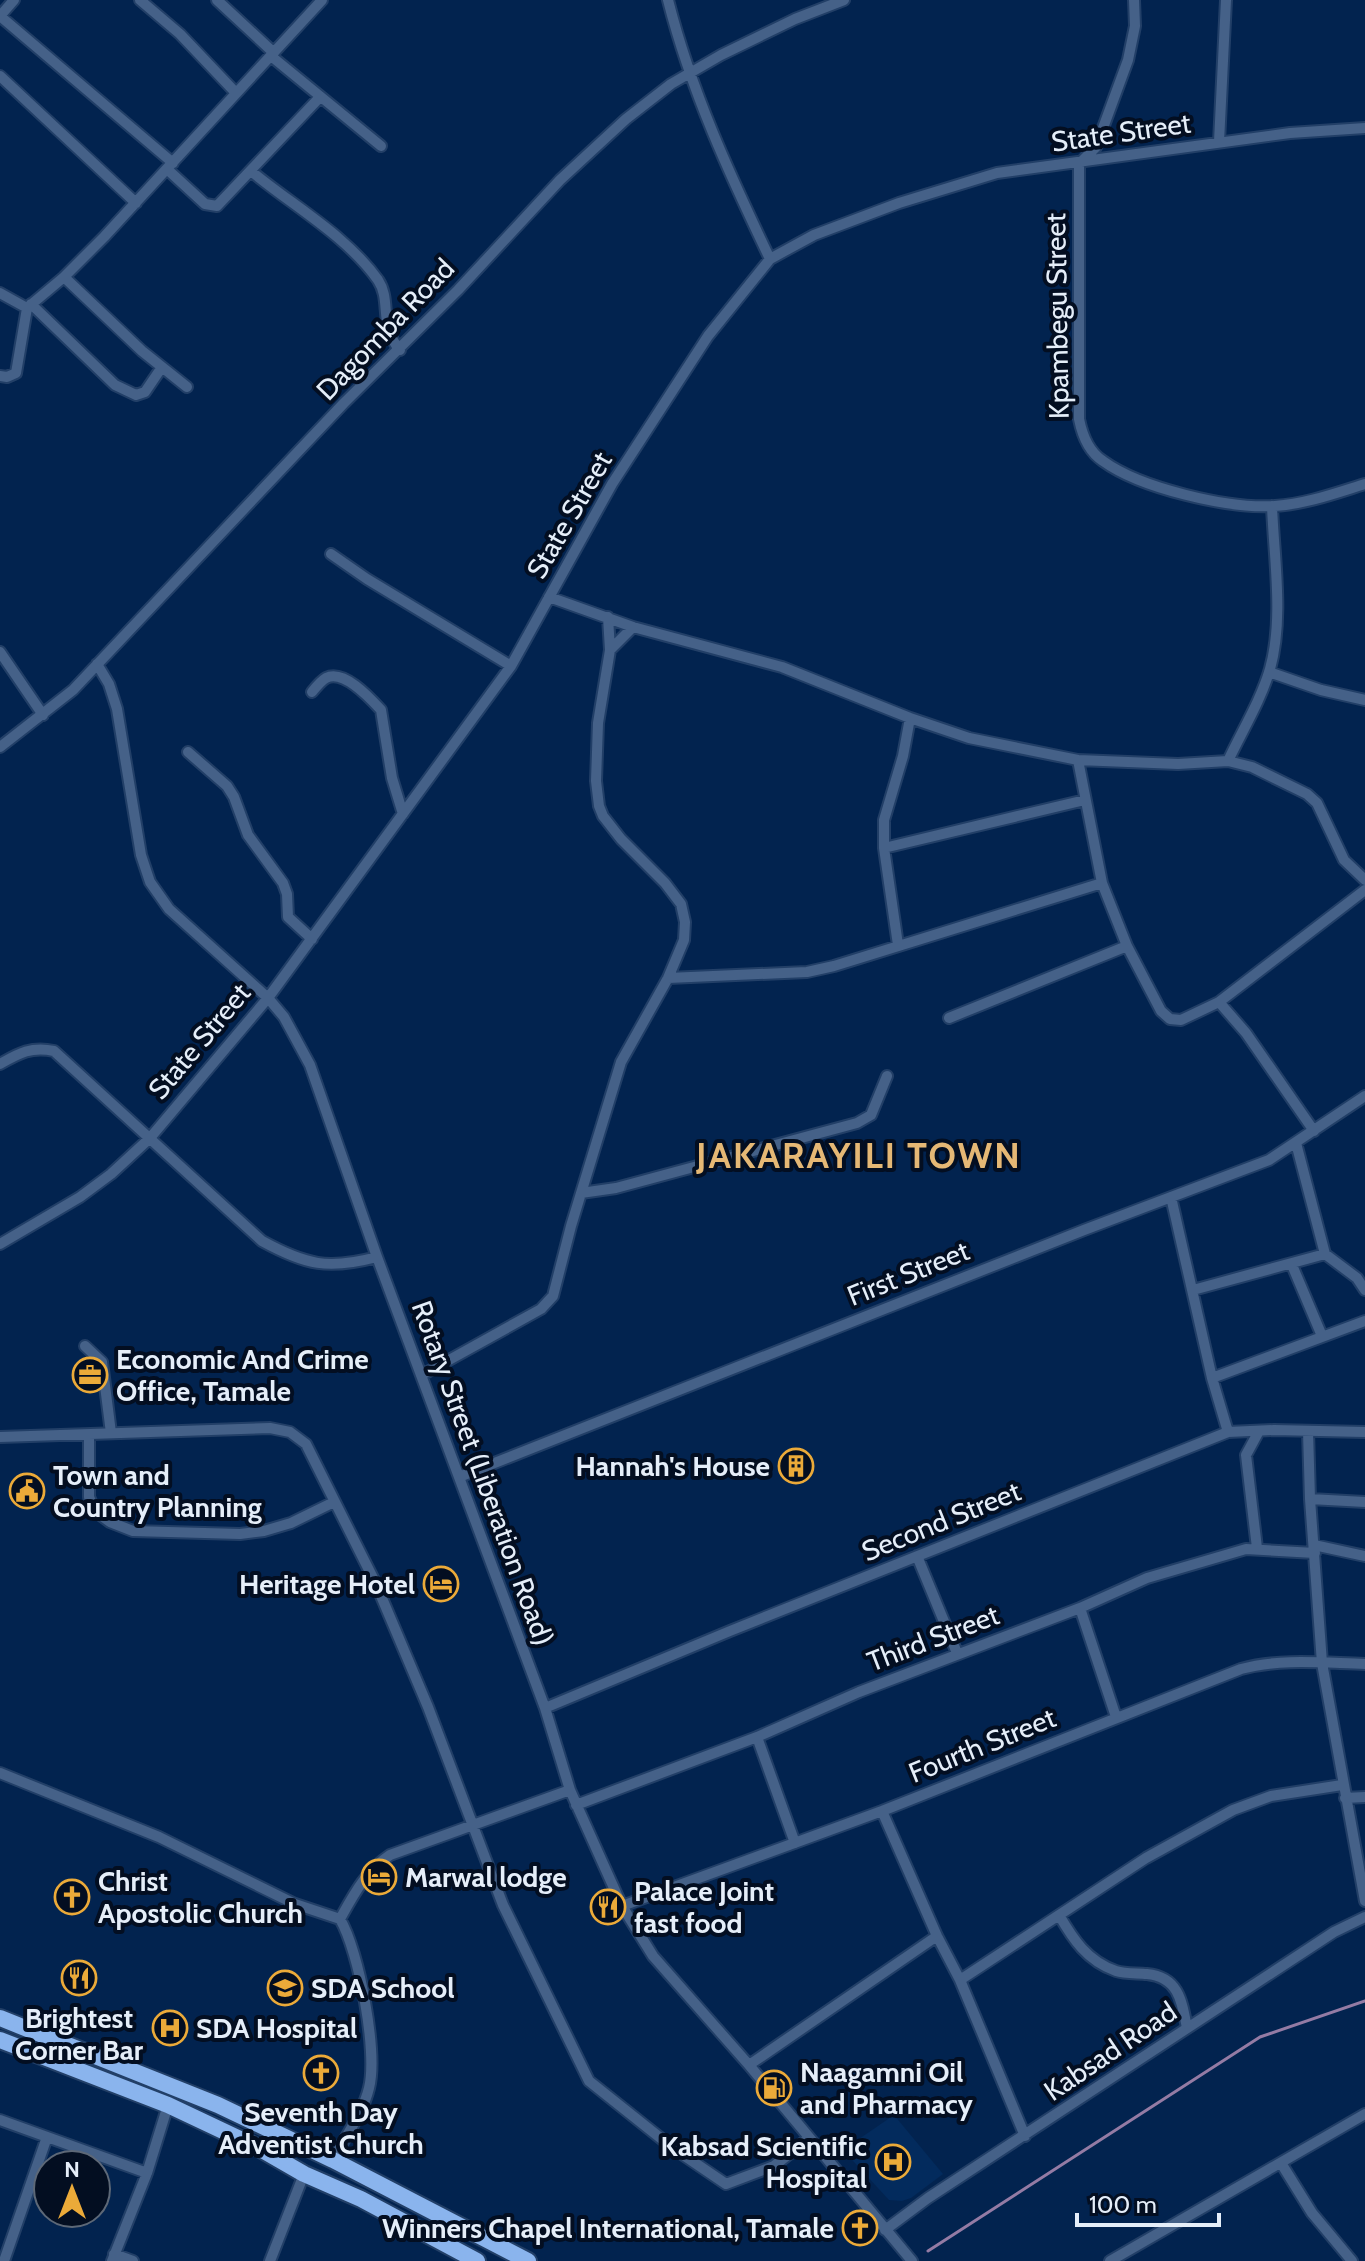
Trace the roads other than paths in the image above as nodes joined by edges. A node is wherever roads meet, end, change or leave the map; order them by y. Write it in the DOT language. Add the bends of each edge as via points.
graph roads {
  1 [pos="14,0"];
  2 [pos="140,0"];
  3 [pos="217,0"];
  4 [pos="668,0"];
  5 [pos="844,0"];
  6 [pos="1134,0"];
  7 [pos="1226,0"];
  8 [pos="317,1"];
  9 [pos="0,16"];
  10 [pos="273,55"];
  11 [pos="690,72"];
  12 [pos="0,76"];
  13 [pos="236,93"];
  14 [pos="320,97"];
  15 [pos="1365,128"];
  16 [pos="1219,142"];
  17 [pos="381,146"];
  18 [pos="1079,163"];
  19 [pos="170,166"];
  20 [pos="251,171"];
  21 [pos="136,203"];
  22 [pos="770,259"];
  23 [pos="64,277"];
  24 [pos="0,293"];
  25 [pos="29,306"];
  26 [pos="400,350"];
  27 [pos="162,367"];
  28 [pos="0,376"];
  29 [pos="187,387"];
  30 [pos="1365,484"];
  31 [pos="1272,506"];
  32 [pos="331,554"];
  33 [pos="549,597"];
  34 [pos="608,617"];
  35 [pos="633,627"];
  36 [pos="610,650"];
  37 [pos="0,652"];
  38 [pos="97,664"];
  39 [pos="511,666"];
  40 [pos="1269,672"];
  41 [pos="312,692"];
  42 [pos="1365,700"];
  43 [pos="43,715"];
  44 [pos="910,718"];
  45 [pos="0,747"];
  46 [pos="188,752"];
  47 [pos="1078,760"];
  48 [pos="1228,761"];
  49 [pos="1085,800"];
  50 [pos="403,814"];
  51 [pos="884,848"];
  52 [pos="1365,880"];
  53 [pos="1102,883"];
  54 [pos="1365,890"];
  55 [pos="312,939"];
  56 [pos="898,945"];
  57 [pos="1127,946"];
  58 [pos="668,978"];
  59 [pos="268,998"];
  60 [pos="1219,1002"];
  61 [pos="949,1018"];
  62 [pos="2,1062"];
  63 [pos="887,1076"];
  64 [pos="1365,1096"];
  65 [pos="1314,1131"];
  66 [pos="150,1138"];
  67 [pos="1296,1143"];
  68 [pos="581,1193"];
  69 [pos="1171,1197"];
  70 [pos="0,1244"];
  71 [pos="1325,1254"];
  72 [pos="377,1257"];
  73 [pos="1292,1265"];
  74 [pos="1193,1290"];
  75 [pos="1365,1290"];
  76 [pos="1365,1321"];
  77 [pos="1322,1336"];
  78 [pos="85,1346"];
  79 [pos="422,1375"];
  80 [pos="1212,1378"];
  81 [pos="1259,1431"];
  82 [pos="1308,1431"];
  83 [pos="1228,1432"];
  84 [pos="1365,1432"];
  85 [pos="111,1433"];
  86 [pos="89,1435"];
  87 [pos="0,1437"];
  88 [pos="459,1477"];
  89 [pos="1310,1499"];
  90 [pos="334,1502"];
  91 [pos="1365,1502"];
  92 [pos="1257,1548"];
  93 [pos="1314,1549"];
  94 [pos="917,1556"];
  95 [pos="1365,1556"];
  96 [pos="1080,1608"];
  97 [pos="957,1653"];
  98 [pos="1322,1663"];
  99 [pos="1365,1664"];
  100 [pos="545,1708"];
  101 [pos="1116,1717"];
  102 [pos="757,1737"];
  103 [pos="0,1773"];
  104 [pos="1342,1785"];
  105 [pos="570,1790"];
  106 [pos="1365,1797"];
  107 [pos="1345,1798"];
  108 [pos="576,1805"];
  109 [pos="882,1811"];
  110 [pos="474,1823"];
  111 [pos="795,1843"];
  112 [pos="1365,1901"];
  113 [pos="622,1906"];
  114 [pos="1059,1915"];
  115 [pos="1365,1917"];
  116 [pos="340,1919"];
  117 [pos="937,1936"];
  118 [pos="960,1980"];
  119 [pos="0,2018"];
  120 [pos="1187,2028"];
  121 [pos="0,2040"];
  122 [pos="749,2065"];
  123 [pos="168,2105"];
  124 [pos="1365,2114"];
  125 [pos="0,2120"];
  126 [pos="1025,2136"];
  127 [pos="47,2137"];
  128 [pos="809,2138"];
  129 [pos="333,2160"];
  130 [pos="1281,2163"];
  131 [pos="147,2173"];
  132 [pos="304,2174"];
  133 [pos="885,2230"];
  134 [pos="113,2258"];
  135 [pos="5,2259"];
  136 [pos="274,2260"];
  137 [pos="133,2261"];
  138 [pos="477,2261"];
  139 [pos="528,2261"];
  140 [pos="912,2261"];
  141 [pos="1110,2261"];
  142 [pos="1352,2261"];
  1 -- 9 [label="street"];
  2 -- 13 [label="street"];
  3 -- 10 [label="street"];
  4 -- 11 [label="street"];
  5 -- 11 [label="street, Dagomba Road" via="772,29"];
  6 -- 18 [label="street" via="1128,60 1096,147"];
  7 -- 16 [label="street"];
  8 -- 10 [label="street"];
  9 -- 19 [label="street"];
  10 -- 13 [label="street"];
  10 -- 14 [label="street"];
  11 -- 22 [label="street" via="726,168"];
  11 -- 26 [label="street, Dagomba Road" via="647,101 580,160"];
  12 -- 21 [label="street"];
  13 -- 19 [label="street"];
  14 -- 17 [label="street"];
  14 -- 20 [label="street"];
  15 -- 16 [label="street, State Street"];
  16 -- 18 [label="street, State Street"];
  18 -- 22 [label="street, State Street" via="968,180 814,235"];
  18 -- 31 [label="street, Kpambegu Street" via="1079,419 1090,448 1111,466 1165,489"];
  19 -- 20 [label="street" via="211,207"];
  19 -- 21 [label="street"];
  20 -- 26 [label="street" via="325,228 380,283 388,333"];
  21 -- 23 [label="street"];
  22 -- 33 [label="street, State Street" via="679,380 612,484"];
  23 -- 25 [label="street"];
  23 -- 27 [label="street"];
  24 -- 25 [label="street"];
  25 -- 27 [label="street" via="115,385 131,393 145,392"];
  25 -- 28 [label="street" via="16,373"];
  26 -- 38 [label="street, Dagomba Road"];
  27 -- 29 [label="street"];
  30 -- 31 [label="street, Kpambegu Street"];
  31 -- 40 [label="street" via="1276,624"];
  32 -- 39 [label="street"];
  33 -- 34 [label="street"];
  33 -- 39 [label="street, State Street"];
  34 -- 35 [label="street"];
  34 -- 36 [label="street"];
  35 -- 36 [label="street"];
  35 -- 44 [label="street" via="782,667"];
  36 -- 58 [label="street" via="598,723 597,796 603,816 681,904 684,940"];
  37 -- 43 [label="street"];
  38 -- 43 [label="street, Dagomba Road"];
  38 -- 59 [label="street, Rotary Street (Liberation Road)" via="117,709 150,882 169,909"];
  39 -- 50 [label="street, State Street"];
  40 -- 42 [label="street"];
  40 -- 48 [label="street"];
  41 -- 50 [label="street" via="325,679 343,678 381,710"];
  43 -- 45 [label="street, Dagomba Road"];
  44 -- 47 [label="street" via="969,738"];
  44 -- 51 [label="street" via="884,820"];
  46 -- 55 [label="street" via="227,786 248,835 283,883 288,917"];
  47 -- 48 [label="street"];
  47 -- 49 [label="street"];
  48 -- 52 [label="street" via="1307,794 1317,803 1344,860"];
  49 -- 51 [label="street"];
  49 -- 53 [label="street"];
  50 -- 55 [label="street, State Street"];
  51 -- 56 [label="street"];
  53 -- 56 [label="street"];
  53 -- 57 [label="street"];
  54 -- 60 [label="street"];
  55 -- 59 [label="street, State Street"];
  56 -- 58 [label="street" via="807,972"];
  57 -- 60 [label="street" via="1170,1019 1181,1020"];
  57 -- 61 [label="street"];
  58 -- 68 [label="street" via="621,1062"];
  59 -- 66 [label="street, State Street"];
  59 -- 72 [label="street, Rotary Street (Liberation Road)" via="310,1065"];
  60 -- 65 [label="street"];
  62 -- 66 [label="street" via="25,1050 54,1051"];
  63 -- 68 [label="street" via="871,1115 857,1123"];
  64 -- 65 [label="street, First Street"];
  65 -- 67 [label="street, First Street"];
  66 -- 70 [label="street, State Street" via="80,1197"];
  66 -- 72 [label="street" via="262,1241 287,1255 328,1265"];
  67 -- 69 [label="street, First Street" via="1269,1160"];
  67 -- 71 [label="street"];
  68 -- 79 [label="street" via="547,1305"];
  69 -- 74 [label="street"];
  69 -- 88 [label="street, First Street"];
  71 -- 73 [label="street"];
  71 -- 75 [label="street"];
  72 -- 79 [label="street, Rotary Street (Liberation Road)"];
  73 -- 74 [label="street"];
  73 -- 77 [label="street"];
  74 -- 80 [label="street"];
  76 -- 77 [label="street"];
  77 -- 80 [label="street"];
  78 -- 85 [label="street" via="102,1362"];
  79 -- 88 [label="street, Rotary Street (Liberation Road)"];
  80 -- 83 [label="street"];
  81 -- 82 [label="street, Second Street"];
  81 -- 83 [label="street, Second Street"];
  81 -- 92 [label="street" via="1246,1455"];
  82 -- 84 [label="street, Second Street"];
  82 -- 89 [label="street"];
  83 -- 94 [label="street, Second Street"];
  85 -- 86 [label="street"];
  85 -- 90 [label="street" via="270,1428 290,1432 306,1444"];
  86 -- 87 [label="street"];
  86 -- 90 [label="street" via="89,1497 95,1511 133,1531 264,1531"];
  88 -- 100 [label="street, Rotary Street (Liberation Road)"];
  89 -- 91 [label="street"];
  89 -- 93 [label="street"];
  90 -- 110 [label="street" via="376,1584"];
  92 -- 93 [label="street, Third Street"];
  92 -- 96 [label="street, Third Street" via="1147,1578"];
  93 -- 95 [label="street, Third Street"];
  93 -- 98 [label="street"];
  94 -- 97 [label="street"];
  94 -- 100 [label="street, Second Street"];
  96 -- 97 [label="street, Third Street"];
  96 -- 101 [label="street"];
  97 -- 102 [label="street, Third Street"];
  98 -- 99 [label="street, Fourth Street"];
  98 -- 101 [label="street, Fourth Street" via="1265,1662"];
  98 -- 104 [label="street"];
  100 -- 105 [label="street, Rotary Street (Liberation Road)"];
  101 -- 109 [label="street, Fourth Street"];
  102 -- 108 [label="street, Third Street"];
  102 -- 111 [label="street"];
  103 -- 116 [label="street"];
  104 -- 107 [label="street"];
  104 -- 114 [label="street" via="1271,1796 1233,1810"];
  105 -- 108 [label="street, Rotary Street (Liberation Road)"];
  105 -- 110 [label="street"];
  106 -- 107 [label="street"];
  107 -- 112 [label="street"];
  108 -- 113 [label="street, Rotary Street (Liberation Road)"];
  109 -- 111 [label="street, Fourth Street"];
  109 -- 117 [label="street"];
  110 -- 116 [label="street" via="376,1864"];
  110 -- 128 [label="street" via="503,1905 597,2090 726,2184 774,2166"];
  111 -- 113 [label="street, Fourth Street"];
  113 -- 122 [label="street, Rotary Street (Liberation Road)" via="653,1956"];
  114 -- 118 [label="street"];
  114 -- 120 [label="street" via="1077,1946 1106,1966 1166,1979 1180,1993"];
  115 -- 120 [label="street, Kabsad Road"];
  116 -- 129 [label="street" via="349,1934 360,1984 371,2066 361,2109"];
  117 -- 118 [label="street"];
  117 -- 122 [label="street"];
  118 -- 126 [label="street"];
  119 -- 129 [label="highway" via="218,2105"];
  120 -- 126 [label="street, Kabsad Road"];
  121 -- 123 [label="highway"];
  122 -- 128 [label="street, Rotary Street (Liberation Road)"];
  123 -- 131 [label="street"];
  123 -- 132 [label="highway"];
  124 -- 130 [label="street"];
  125 -- 127 [label="street"];
  126 -- 133 [label="street, Kabsad Road"];
  127 -- 131 [label="street"];
  127 -- 135 [label="street"];
  128 -- 133 [label="street, Rotary Street (Liberation Road)"];
  129 -- 139 [label="highway"];
  130 -- 141 [label="street"];
  130 -- 142 [label="street" via="1312,2213"];
  131 -- 134 [label="street"];
  132 -- 136 [label="street"];
  132 -- 138 [label="highway"];
  133 -- 140 [label="street, Rotary Street (Liberation Road)"];
  134 -- 137 [label="street"];
}
